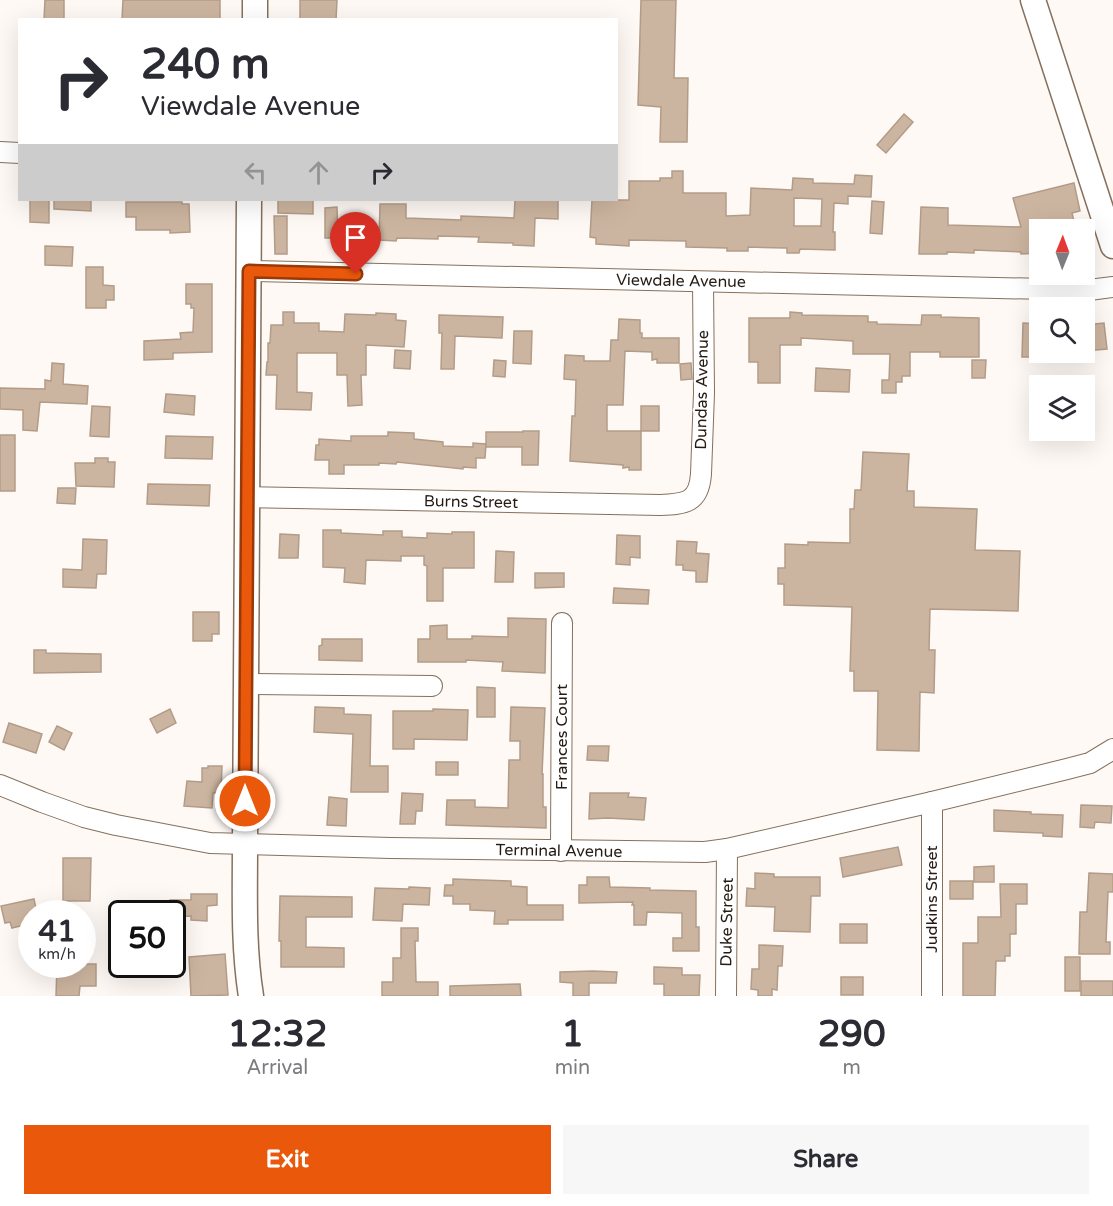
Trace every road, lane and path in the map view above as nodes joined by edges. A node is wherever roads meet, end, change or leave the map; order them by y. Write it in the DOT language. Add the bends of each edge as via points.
graph roads {
  1 [pos="255,0"];
  2 [pos="1033,0"];
  3 [pos="255,18"];
  4 [pos="0,152"];
  5 [pos="18,153"];
  6 [pos="249,201"];
  7 [pos="1113,246"];
  8 [pos="249,271"];
  9 [pos="703,282"];
  10 [pos="1113,287"];
  11 [pos="693,497"];
  12 [pos="247,498"];
  13 [pos="562,623"];
  14 [pos="246,684"];
  15 [pos="432,686"];
  16 [pos="1113,749"];
  17 [pos="0,785"];
  18 [pos="933,802"];
  19 [pos="245,844"];
  20 [pos="728,849"];
  21 [pos="561,851"];
  22 [pos="251,996"];
  23 [pos="726,996"];
  24 [pos="932,996"];
  1 -- 3 [label="main road"];
  2 -- 7 [label="main road"];
  4 -- 5 [label="street"];
  6 -- 8 [label="main road"];
  8 -- 9 [label="street, Viewdale Avenue"];
  8 -- 12 [label="main road"];
  9 -- 10 [label="street, Viewdale Avenue" via="1089,290"];
  9 -- 11 [label="street, Dundas Avenue" via="701,474"];
  11 -- 12 [label="street, Burns Street" via="679,504 660,506"];
  12 -- 14 [label="main road"];
  13 -- 21 [label="street, Frances Court"];
  14 -- 15 [label="street"];
  14 -- 19 [label="main road"];
  16 -- 18 [label="street, Terminal Avenue" via="1090,763"];
  17 -- 19 [label="street, Terminal Avenue" via="63,810 116,825 210,843"];
  18 -- 20 [label="street, Terminal Avenue"];
  18 -- 24 [label="street, Judkins Street"];
  19 -- 21 [label="street, Terminal Avenue"];
  19 -- 22 [label="main road" via="245,928"];
  20 -- 21 [label="street, Terminal Avenue"];
  20 -- 23 [label="street, Duke Street"];
}
